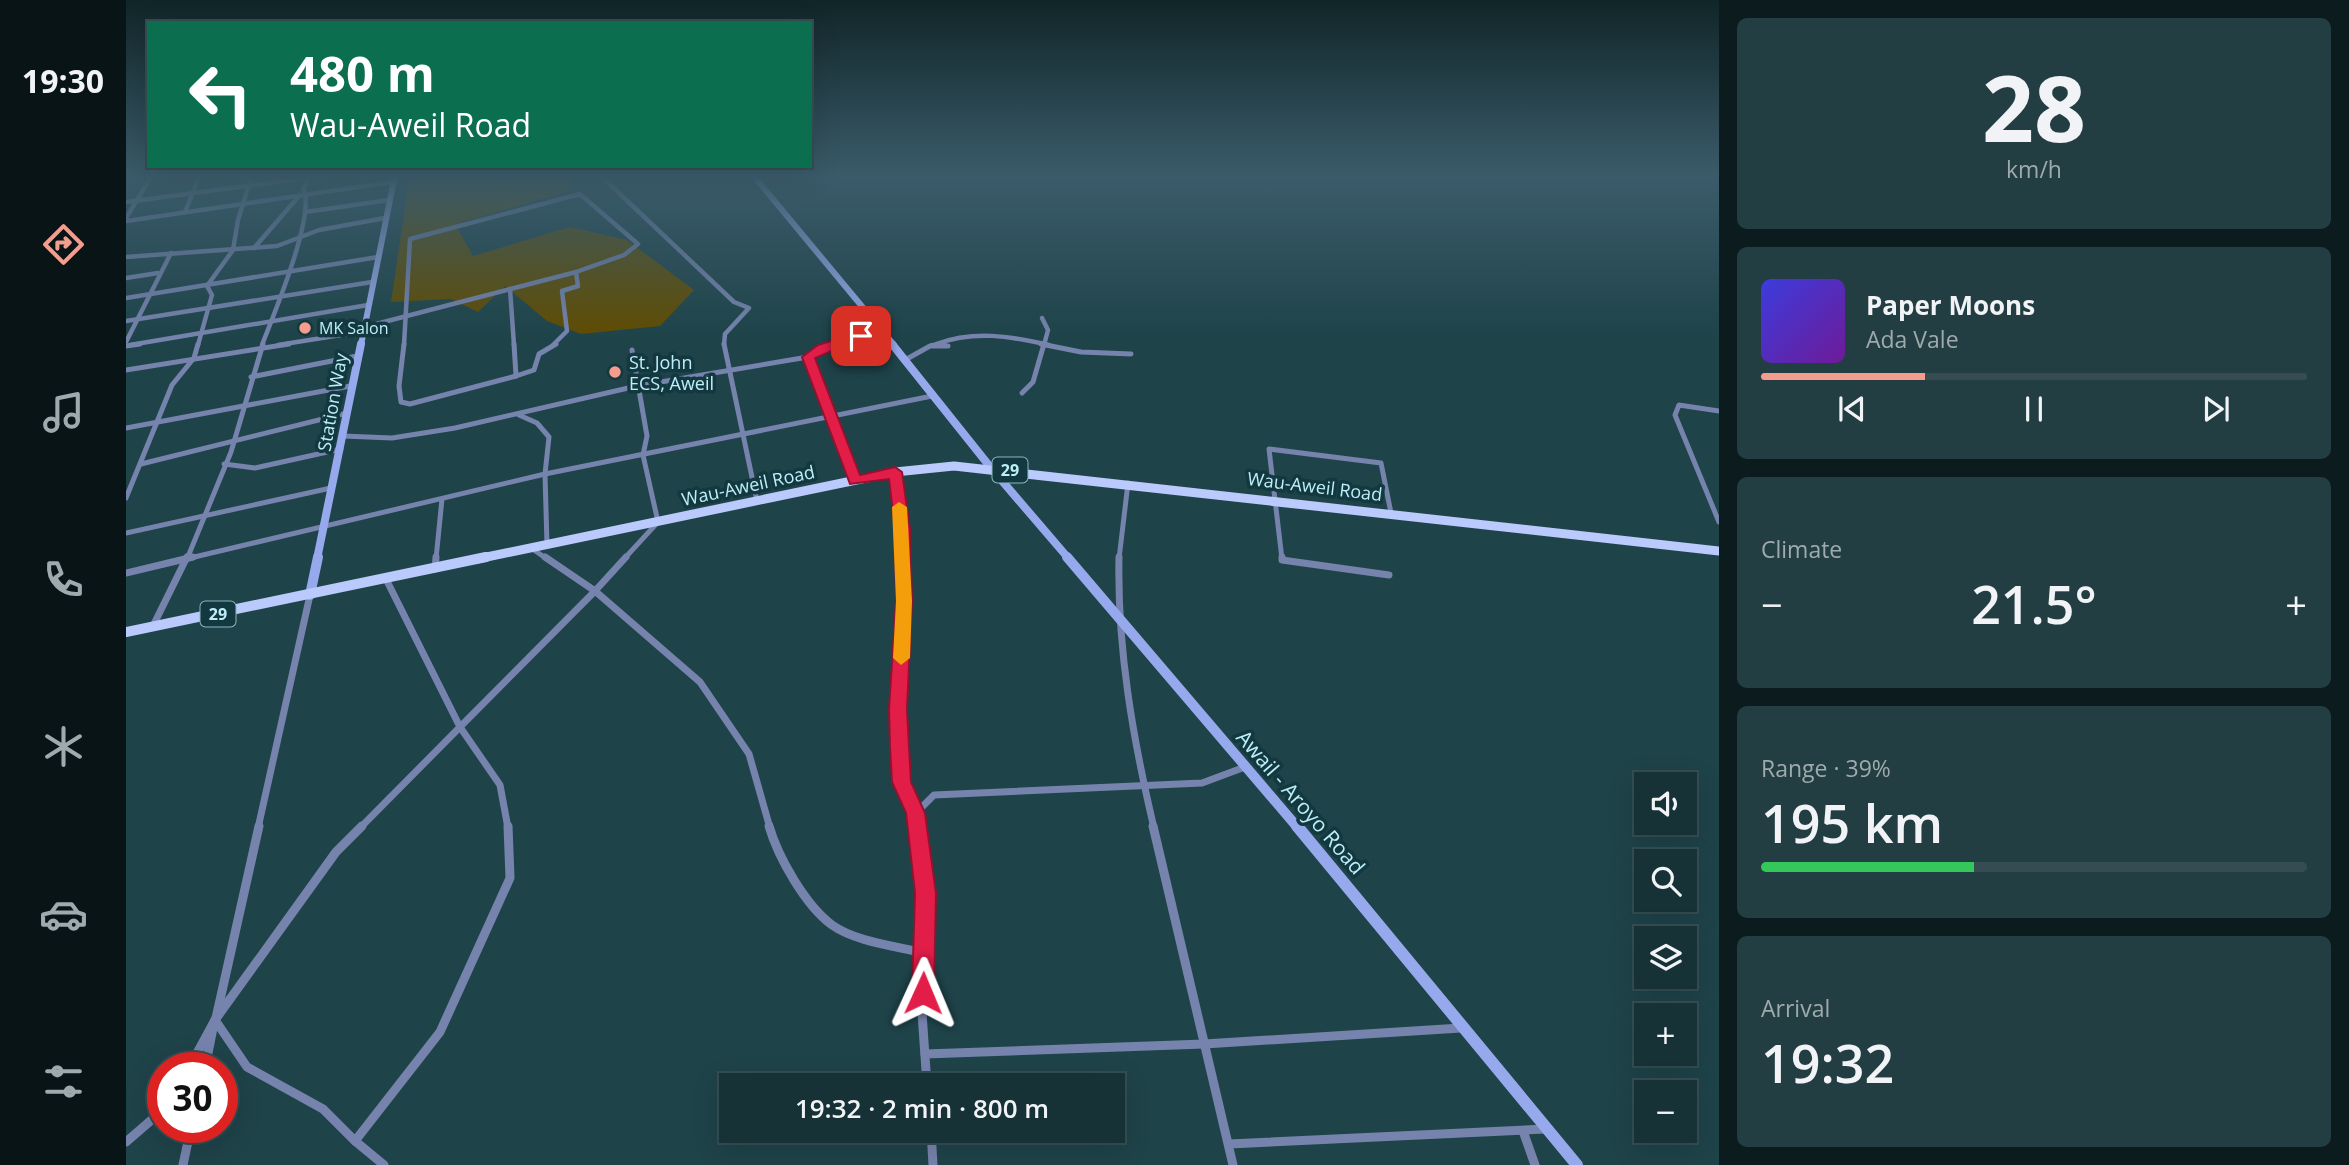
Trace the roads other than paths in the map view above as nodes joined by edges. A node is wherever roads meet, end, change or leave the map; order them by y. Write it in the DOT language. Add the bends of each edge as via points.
graph roads {
  1 [pos="238,229"];
  2 [pos="269,229"];
  3 [pos="302,229"];
  4 [pos="322,229"];
  5 [pos="383,229"];
  6 [pos="446,229"];
  7 [pos="621,229"];
  8 [pos="657,229"];
  9 [pos="797,229"];
  10 [pos="301,237"];
  11 [pos="254,248"];
  12 [pos="233,250"];
  13 [pos="171,253"];
  14 [pos="126,257"];
  15 [pos="378,257"];
  16 [pos="290,272"];
  17 [pos="576,272"];
  18 [pos="158,273"];
  19 [pos="126,278"];
  20 [pos="372,282"];
  21 [pos="207,286"];
  22 [pos="510,289"];
  23 [pos="149,294"];
  24 [pos="126,298"];
  25 [pos="279,298"];
  26 [pos="368,305"];
  27 [pos="210,308"];
  28 [pos="1042,317"];
  29 [pos="137,320"];
  30 [pos="403,320"];
  31 [pos="126,321"];
  32 [pos="272,322"];
  33 [pos="881,330"];
  34 [pos="202,332"];
  35 [pos="360,332"];
  36 [pos="126,344"];
  37 [pos="936,344"];
  38 [pos="1045,344"];
  39 [pos="948,346"];
  40 [pos="262,348"];
  41 [pos="632,350"];
  42 [pos="1131,354"];
  43 [pos="357,356"];
  44 [pos="808,357"];
  45 [pos="194,358"];
  46 [pos="905,360"];
  47 [pos="126,370"];
  48 [pos="727,371"];
  49 [pos="516,376"];
  50 [pos="251,377"];
  51 [pos="350,386"];
  52 [pos="637,386"];
  53 [pos="1022,393"];
  54 [pos="932,396"];
  55 [pos="242,406"];
  56 [pos="1719,411"];
  57 [pos="347,413"];
  58 [pos="517,414"];
  59 [pos="831,416"];
  60 [pos="155,424"];
  61 [pos="126,428"];
  62 [pos="744,434"];
  63 [pos="343,436"];
  64 [pos="234,441"];
  65 [pos="341,449"];
  66 [pos="643,455"];
  67 [pos="141,464"];
  68 [pos="224,464"];
  69 [pos="991,468"];
  70 [pos="895,472"];
  71 [pos="545,474"];
  72 [pos="855,481"];
  73 [pos="1128,483"];
  74 [pos="331,488"];
  75 [pos="126,498"];
  76 [pos="442,499"];
  77 [pos="1275,499"];
  78 [pos="757,501"];
  79 [pos="1391,513"];
  80 [pos="206,515"];
  81 [pos="658,522"];
  82 [pos="1719,522"];
  83 [pos="321,526"];
  84 [pos="126,533"];
  85 [pos="547,545"];
  86 [pos="531,548"];
  87 [pos="1719,551"];
  88 [pos="187,558"];
  89 [pos="435,569"];
  90 [pos="126,573"];
  91 [pos="1389,575"];
  92 [pos="386,579"];
  93 [pos="595,591"];
  94 [pos="310,594"];
  95 [pos="1120,617"];
  96 [pos="152,627"];
  97 [pos="126,632"];
  98 [pos="460,727"];
  99 [pos="1245,767"];
  100 [pos="1144,786"];
  101 [pos="916,813"];
  102 [pos="924,953"];
  103 [pos="215,1020"];
  104 [pos="1465,1028"];
  105 [pos="1204,1044"];
  106 [pos="198,1052"];
  107 [pos="208,1052"];
  108 [pos="925,1054"];
  109 [pos="926,1073"];
  110 [pos="147,1124"];
  111 [pos="1548,1129"];
  112 [pos="1523,1131"];
  113 [pos="355,1141"];
  114 [pos="126,1142"];
  115 [pos="188,1143"];
  116 [pos="931,1143"];
  117 [pos="1229,1144"];
  118 [pos="183,1165"];
  119 [pos="384,1165"];
  120 [pos="933,1165"];
  121 [pos="1233,1165"];
  122 [pos="1535,1165"];
  123 [pos="1577,1165"];
  1 -- 12 [label="street"];
  2 -- 11 [label="street"];
  3 -- 10 [label="street"];
  4 -- 10 [label="street"];
  5 -- 15 [label="street, Station Way"];
  6 -- 30 [label="street" via="410,239"];
  7 -- 17 [label="street" via="638,244 624,255"];
  8 -- 48 [label="street" via="734,302 749,308 725,334"];
  9 -- 33 [label="street, Awail - Aroyo Road"];
  10 -- 11 [label="street"];
  10 -- 16 [label="street"];
  11 -- 12 [label="street"];
  12 -- 13 [label="street"];
  12 -- 21 [label="street"];
  13 -- 14 [label="street"];
  13 -- 18 [label="street"];
  15 -- 16 [label="street"];
  15 -- 20 [label="street, Station Way"];
  16 -- 21 [label="street"];
  16 -- 25 [label="street"];
  17 -- 22 [label="street"];
  17 -- 49 [label="street" via="578,286 562,291 566,331 559,342 538,354 534,370"];
  18 -- 19 [label="street"];
  18 -- 23 [label="street"];
  20 -- 25 [label="street"];
  20 -- 26 [label="street, Station Way"];
  21 -- 23 [label="street"];
  21 -- 27 [label="street" via="212,295"];
  22 -- 30 [label="street"];
  22 -- 49 [label="street"];
  23 -- 24 [label="street"];
  23 -- 29 [label="street"];
  25 -- 27 [label="street"];
  25 -- 32 [label="street"];
  26 -- 32 [label="street"];
  26 -- 35 [label="street, Station Way"];
  27 -- 29 [label="street"];
  27 -- 34 [label="street"];
  28 -- 38 [label="street" via="1048,330"];
  29 -- 31 [label="street"];
  29 -- 36 [label="street"];
  30 -- 35 [label="street"];
  30 -- 49 [label="street" via="401,402 410,404"];
  32 -- 34 [label="street"];
  32 -- 40 [label="street"];
  33 -- 44 [label="street" via="822,348"];
  33 -- 46 [label="street, Awail - Aroyo Road"];
  34 -- 36 [label="street"];
  34 -- 45 [label="street"];
  35 -- 40 [label="street"];
  35 -- 43 [label="street, Station Way"];
  37 -- 38 [label="street" via="995,332"];
  37 -- 39 [label="street"];
  37 -- 46 [label="street"];
  38 -- 42 [label="street" via="1098,354"];
  38 -- 53 [label="street" via="1033,382"];
  40 -- 45 [label="street"];
  40 -- 50 [label="street"];
  41 -- 52 [label="street"];
  43 -- 50 [label="street"];
  43 -- 51 [label="street, Station Way"];
  44 -- 48 [label="street"];
  44 -- 59 [label="street"];
  45 -- 47 [label="street"];
  45 -- 60 [label="street" via="172,385"];
  46 -- 54 [label="street, Awail - Aroyo Road"];
  48 -- 52 [label="street"];
  48 -- 62 [label="street"];
  50 -- 55 [label="street"];
  51 -- 55 [label="street"];
  51 -- 57 [label="street, Station Way"];
  52 -- 58 [label="street"];
  52 -- 66 [label="street" via="648,436"];
  54 -- 59 [label="street"];
  54 -- 69 [label="street, Awail - Aroyo Road"];
  55 -- 60 [label="street"];
  55 -- 64 [label="street"];
  56 -- 82 [label="street" via="1679,405 1675,415"];
  57 -- 63 [label="street, Station Way"];
  57 -- 64 [label="street"];
  58 -- 63 [label="street" via="392,438"];
  58 -- 71 [label="street" via="537,423 549,437"];
  59 -- 62 [label="street"];
  59 -- 72 [label="street"];
  60 -- 61 [label="street"];
  60 -- 67 [label="street"];
  62 -- 66 [label="street"];
  62 -- 78 [label="street"];
  63 -- 65 [label="street, Station Way"];
  64 -- 67 [label="street"];
  64 -- 68 [label="street"];
  65 -- 68 [label="street" via="255,468"];
  65 -- 74 [label="street, Station Way"];
  66 -- 71 [label="street"];
  66 -- 81 [label="street"];
  67 -- 75 [label="street"];
  68 -- 80 [label="street"];
  69 -- 70 [label="main road, Wau-Aweil Road / 29" via="954,466"];
  69 -- 73 [label="main road, Wau-Aweil Road / 29"];
  69 -- 95 [label="street, Awail - Aroyo Road"];
  70 -- 72 [label="main road, Wau-Aweil Road / 29"];
  70 -- 101 [label="street" via="904,601 898,709 901,782"];
  71 -- 76 [label="street"];
  71 -- 85 [label="street"];
  72 -- 78 [label="main road, Wau-Aweil Road / 29"];
  73 -- 77 [label="main road, Wau-Aweil Road / 29"];
  73 -- 95 [label="street" via="1119,545"];
  74 -- 80 [label="street"];
  74 -- 83 [label="street, Station Way"];
  76 -- 83 [label="street"];
  76 -- 89 [label="street"];
  77 -- 79 [label="main road, Wau-Aweil Road / 29"];
  77 -- 79 [label="street" via="1269,449 1381,463"];
  77 -- 91 [label="street" via="1282,560"];
  78 -- 81 [label="main road, Wau-Aweil Road / 29"];
  79 -- 87 [label="main road, Wau-Aweil Road / 29"];
  80 -- 84 [label="street"];
  80 -- 88 [label="street"];
  81 -- 85 [label="main road, Wau-Aweil Road / 29"];
  81 -- 93 [label="street"];
  83 -- 88 [label="street"];
  83 -- 94 [label="street, Station Way"];
  85 -- 86 [label="main road, Wau-Aweil Road / 29"];
  86 -- 89 [label="main road, Wau-Aweil Road / 29"];
  86 -- 93 [label="street"];
  88 -- 90 [label="street"];
  88 -- 96 [label="street"];
  89 -- 92 [label="main road, Wau-Aweil Road / 29"];
  92 -- 94 [label="main road, Wau-Aweil Road / 29"];
  92 -- 98 [label="street"];
  93 -- 98 [label="street"];
  93 -- 102 [label="street" via="701,682 749,754 776,851 813,906 832,925"];
  94 -- 96 [label="main road, Wau-Aweil Road / 29"];
  94 -- 103 [label="street"];
  95 -- 99 [label="street, Awail - Aroyo Road"];
  95 -- 100 [label="street" via="1134,743"];
  96 -- 97 [label="main road, Wau-Aweil Road / 29"];
  98 -- 103 [label="street" via="336,852"];
  98 -- 113 [label="street" via="500,785 509,825 510,878 440,1032"];
  99 -- 100 [label="street" via="1202,783"];
  99 -- 104 [label="street, Awail - Aroyo Road"];
  100 -- 101 [label="street" via="934,795"];
  100 -- 105 [label="street"];
  101 -- 102 [label="street" via="925,893"];
  102 -- 108 [label="street"];
  103 -- 106 [label="street"];
  103 -- 107 [label="street"];
  103 -- 113 [label="street" via="247,1067 323,1109"];
  104 -- 105 [label="street"];
  104 -- 111 [label="street, Awail - Aroyo Road"];
  105 -- 108 [label="street"];
  105 -- 117 [label="street"];
  108 -- 109 [label="street"];
  110 -- 114 [label="street"];
  111 -- 112 [label="street"];
  111 -- 123 [label="street, Awail - Aroyo Road"];
  112 -- 117 [label="street"];
  112 -- 122 [label="street"];
  113 -- 119 [label="street"];
  115 -- 118 [label="street"];
  116 -- 120 [label="street"];
  117 -- 121 [label="street"];
}
